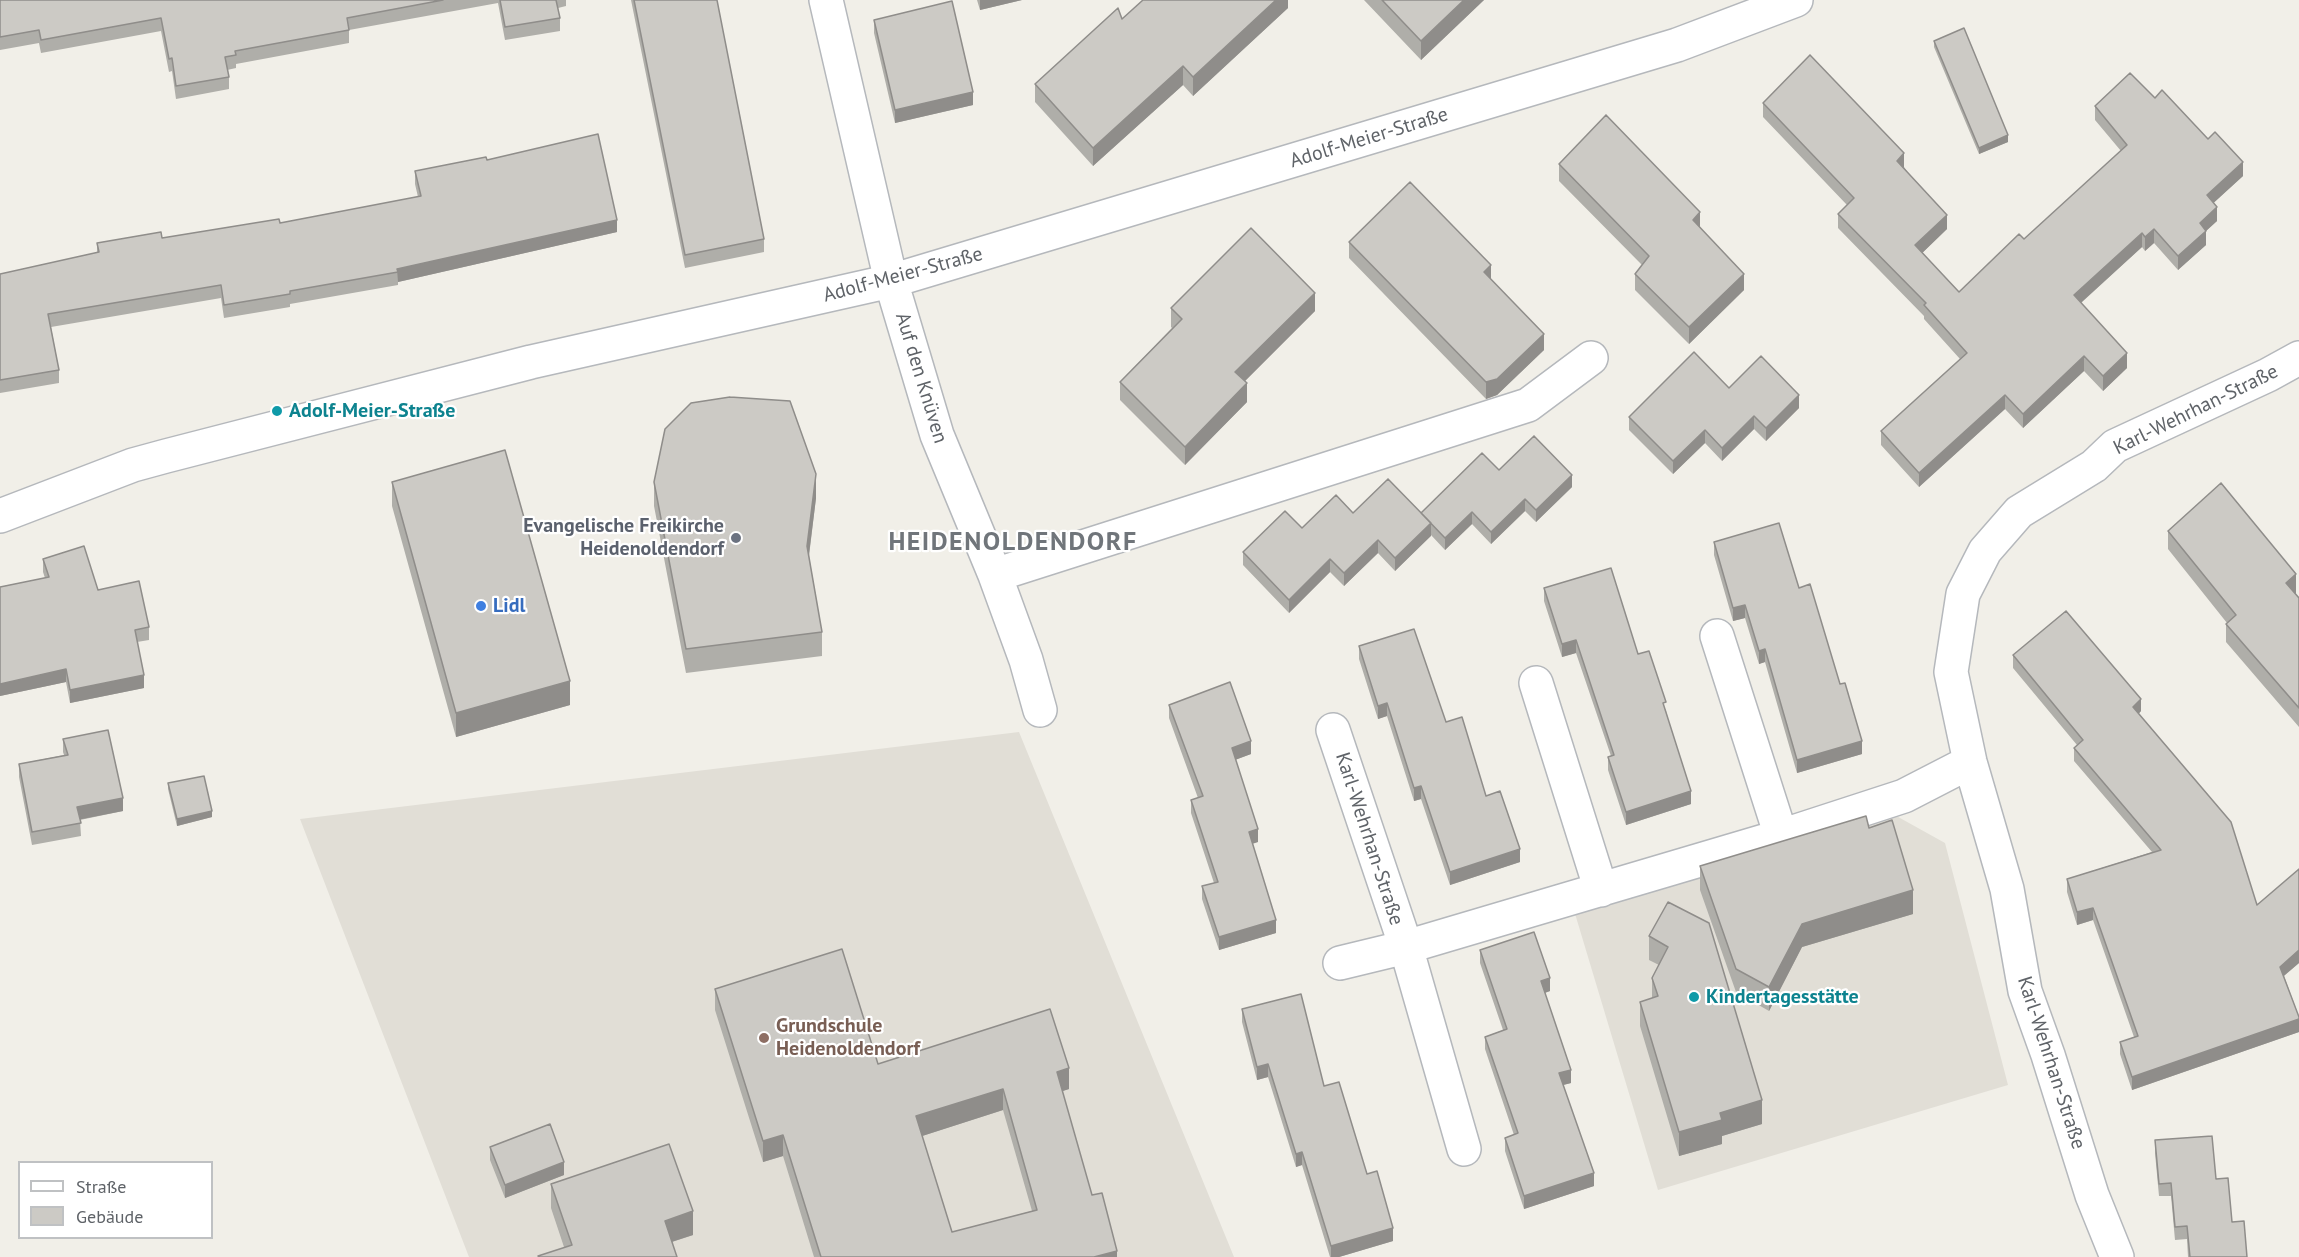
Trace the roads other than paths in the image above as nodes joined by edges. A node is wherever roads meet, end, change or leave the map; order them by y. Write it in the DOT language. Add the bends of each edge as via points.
graph roads {
  1 [pos="826,0"];
  2 [pos="1796,0"];
  3 [pos="891,281"];
  4 [pos="1592,358"];
  5 [pos="2299,358"];
  6 [pos="0,516"];
  7 [pos="994,575"];
  8 [pos="1717,636"];
  9 [pos="1536,683"];
  10 [pos="1040,710"];
  11 [pos="1333,730"];
  12 [pos="1970,762"];
  13 [pos="1781,836"];
  14 [pos="1601,890"];
  15 [pos="1406,947"];
  16 [pos="1340,963"];
  17 [pos="1464,1149"];
  18 [pos="2117,1257"];
  1 -- 3 [label="street, Auf den Knüven"];
  2 -- 3 [label="street, Adolf-Meier-Straße" via="1677,45"];
  3 -- 6 [label="street, Adolf-Meier-Straße" via="531,362 165,456"];
  3 -- 7 [label="street, Auf den Knüven" via="937,435"];
  4 -- 7 [label="street" via="1528,405"];
  5 -- 12 [label="street, Karl-Wehrhan-Straße" via="2115,446 2094,466 2019,512 1985,551 1963,594 1951,672"];
  7 -- 10 [label="street, Auf den Knüven"];
  8 -- 13 [label="street"];
  9 -- 14 [label="street"];
  11 -- 15 [label="street, Karl-Wehrhan-Straße"];
  12 -- 13 [label="street, Karl-Wehrhan-Straße" via="1904,796"];
  12 -- 18 [label="street, Karl-Wehrhan-Straße" via="2007,889 2025,991 2092,1195"];
  13 -- 14 [label="street, Karl-Wehrhan-Straße"];
  14 -- 15 [label="street, Karl-Wehrhan-Straße"];
  15 -- 16 [label="street, Karl-Wehrhan-Straße"];
  15 -- 17 [label="street, Karl-Wehrhan-Straße"];
}
